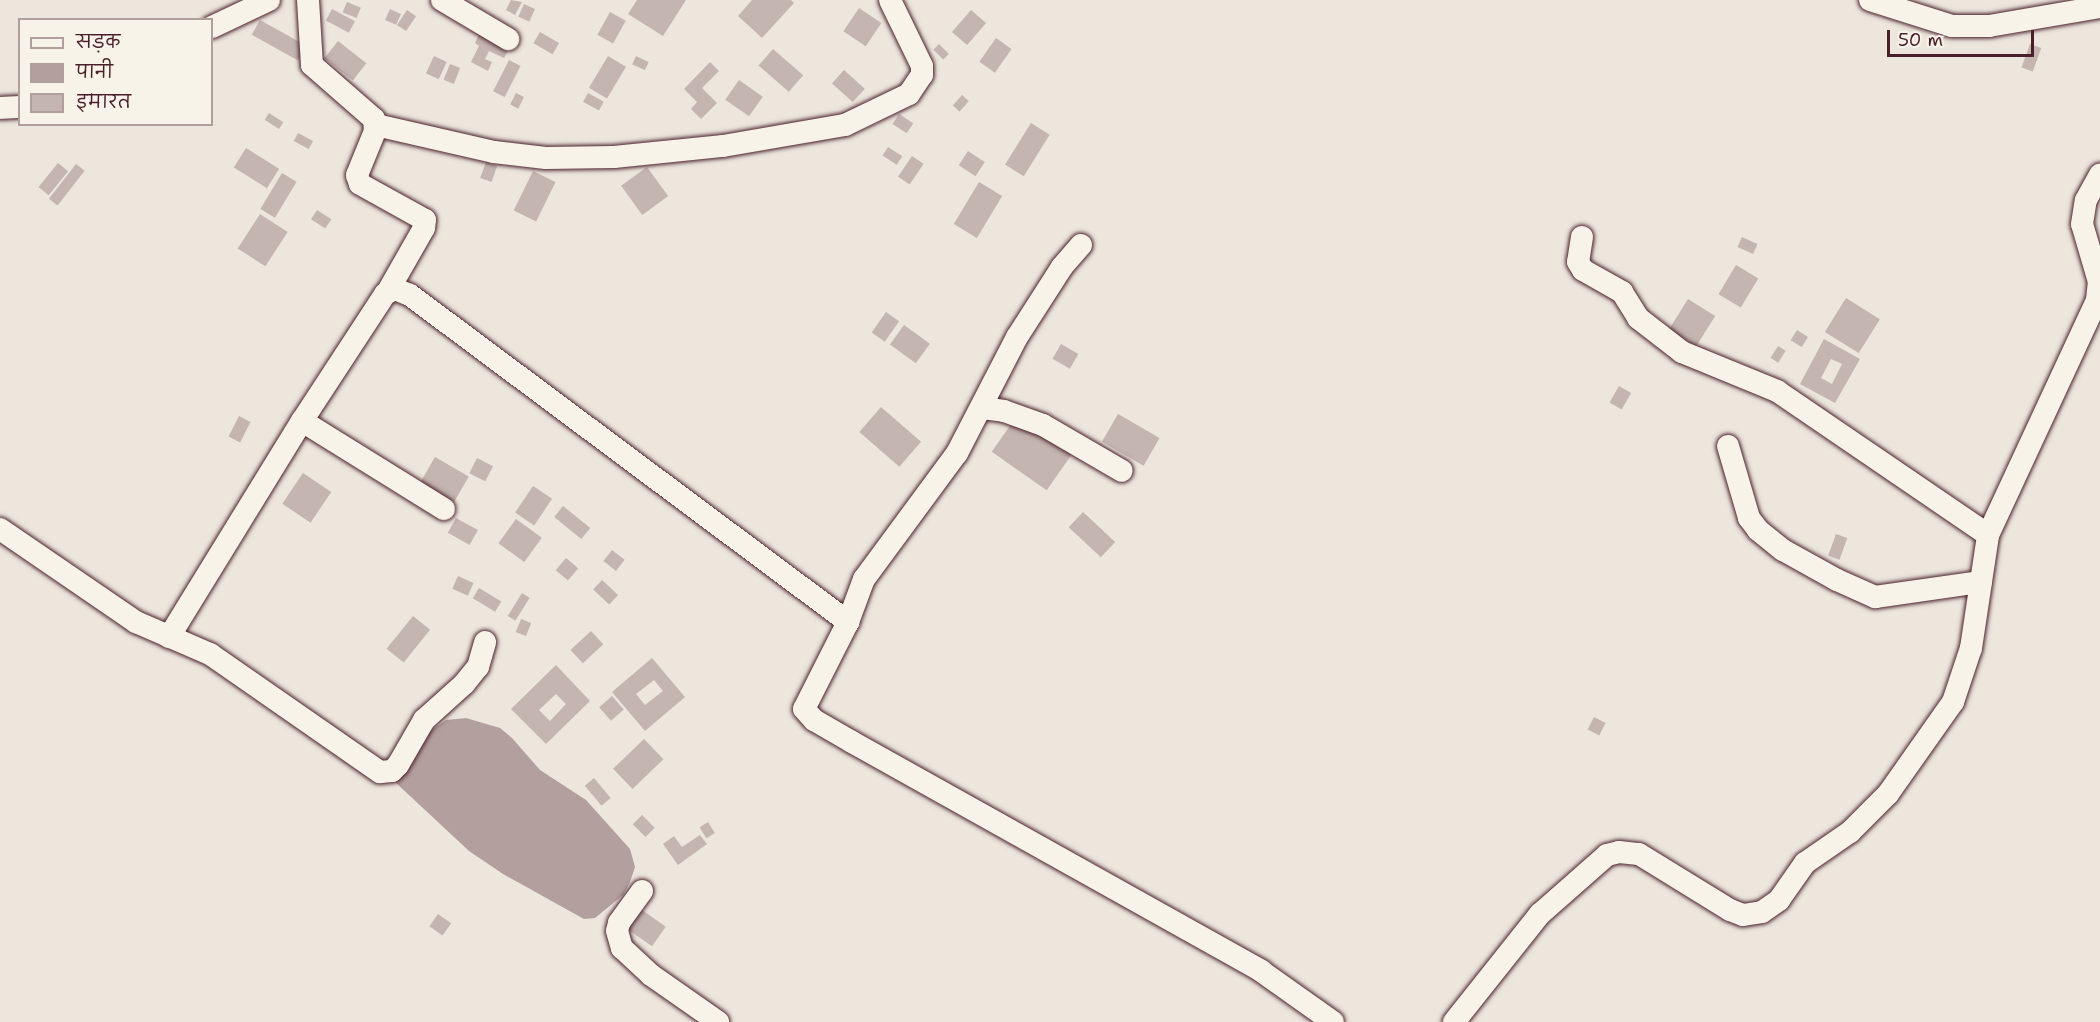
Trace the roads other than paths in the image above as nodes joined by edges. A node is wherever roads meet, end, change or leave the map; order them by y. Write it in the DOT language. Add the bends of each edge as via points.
graph roads {
  1 [pos="269,0"];
  2 [pos="308,0"];
  3 [pos="442,0"];
  4 [pos="890,0"];
  5 [pos="1870,0"];
  6 [pos="2100,7"];
  7 [pos="213,27"];
  8 [pos="508,39"];
  9 [pos="18,107"];
  10 [pos="0,108"];
  11 [pos="376,125"];
  12 [pos="2100,175"];
  13 [pos="1582,237"];
  14 [pos="1081,245"];
  15 [pos="388,291"];
  16 [pos="983,408"];
  17 [pos="302,421"];
  18 [pos="1728,446"];
  19 [pos="1122,471"];
  20 [pos="444,509"];
  21 [pos="0,530"];
  22 [pos="1988,535"];
  23 [pos="1981,582"];
  24 [pos="848,622"];
  25 [pos="169,637"];
  26 [pos="485,642"];
  27 [pos="642,891"];
  28 [pos="718,1022"];
  29 [pos="1333,1022"];
  30 [pos="1454,1022"];
  1 -- 7 [label="street"];
  2 -- 11 [label="street" via="312,65 371,114"];
  3 -- 8 [label="street"];
  4 -- 11 [label="street" via="922,66 922,75 909,94 845,125 723,146 614,157 546,158 494,152"];
  5 -- 6 [label="street" via="1952,26 1989,26"];
  9 -- 10 [label="street"];
  11 -- 15 [label="street" via="357,175 360,184 419,215 426,224"];
  12 -- 22 [label="street" via="2086,200 2082,224 2099,282 2097,300"];
  13 -- 22 [label="street" via="1578,262 1583,270 1622,292 1638,318 1674,346 1698,362 1777,392"];
  14 -- 16 [label="street" via="1043,294"];
  15 -- 17 [label="street"];
  15 -- 24 [label="street" via="410,295"];
  16 -- 19 [label="street" via="1033,421"];
  16 -- 24 [label="street" via="957,453 873,564"];
  17 -- 20 [label="street"];
  17 -- 25 [label="street"];
  18 -- 23 [label="street" via="1749,518 1758,530 1783,550 1845,584 1875,597 1892,597"];
  21 -- 25 [label="street" via="136,622"];
  22 -- 23 [label="street"];
  23 -- 30 [label="street" via="1971,648 1946,712 1874,811 1805,863 1770,908 1743,915 1713,901 1639,854 1607,855 1540,914"];
  24 -- 29 [label="street" via="804,704 809,716 1261,971"];
  25 -- 26 [label="street" via="210,654 368,766 387,772 398,765 424,720 478,667"];
  27 -- 28 [label="street" via="619,923 622,948 651,975"];
}
